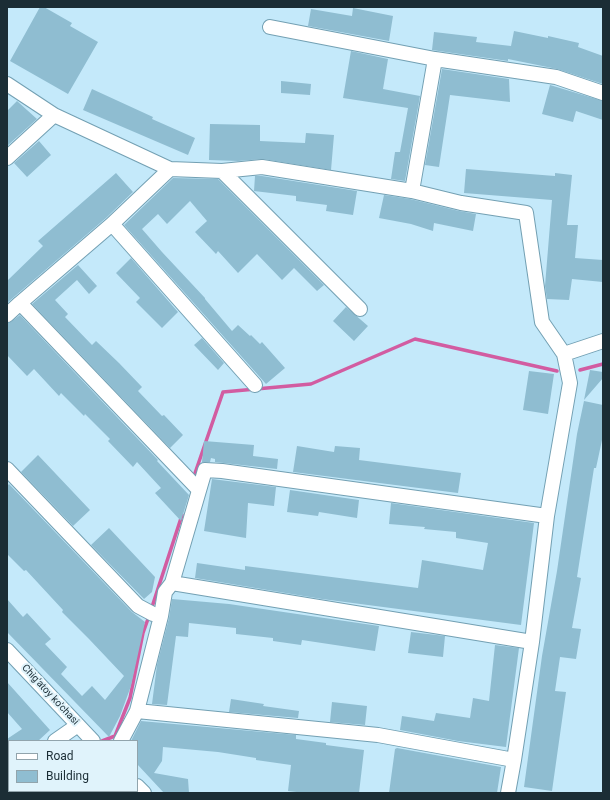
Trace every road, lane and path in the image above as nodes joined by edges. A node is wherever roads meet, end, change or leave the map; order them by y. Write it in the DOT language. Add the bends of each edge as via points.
graph roads {
  1 [pos="270,28"];
  2 [pos="435,59"];
  3 [pos="7,84"];
  4 [pos="603,93"];
  5 [pos="54,115"];
  6 [pos="7,158"];
  7 [pos="170,169"];
  8 [pos="222,171"];
  9 [pos="412,191"];
  10 [pos="112,224"];
  11 [pos="20,303"];
  12 [pos="360,309"];
  13 [pos="7,315"];
  14 [pos="603,341"];
  15 [pos="564,354"];
  16 [pos="255,385"];
  17 [pos="7,469"];
  18 [pos="199,490"];
  19 [pos="547,516"];
  20 [pos="172,583"];
  21 [pos="157,615"];
  22 [pos="532,642"];
  23 [pos="7,650"];
  24 [pos="136,711"];
  25 [pos="78,725"];
  26 [pos="56,740"];
  27 [pos="92,740"];
  28 [pos="122,740"];
  29 [pos="514,760"];
  30 [pos="508,793"];
  1 -- 2 [label="street"];
  2 -- 4 [label="street" via="556,77"];
  2 -- 9 [label="street"];
  3 -- 5 [label="street"];
  5 -- 6 [label="street"];
  5 -- 7 [label="street"];
  7 -- 8 [label="street"];
  7 -- 10 [label="street"];
  8 -- 9 [label="street" via="262,167"];
  8 -- 12 [label="street"];
  9 -- 15 [label="street" via="461,203 526,213 542,322"];
  10 -- 11 [label="street"];
  10 -- 16 [label="street"];
  11 -- 13 [label="street"];
  11 -- 18 [label="street"];
  14 -- 15 [label="street"];
  15 -- 19 [label="street" via="570,382"];
  17 -- 21 [label="street" via="138,606"];
  18 -- 19 [label="street" via="205,470 222,471"];
  18 -- 20 [label="street"];
  19 -- 22 [label="street"];
  20 -- 21 [label="street" via="165,592"];
  20 -- 22 [label="street"];
  21 -- 24 [label="street"];
  22 -- 29 [label="street"];
  23 -- 25 [label="street, Chig'atoy ko'chasi"];
  24 -- 28 [label="street"];
  24 -- 29 [label="street" via="378,736"];
  25 -- 26 [label="street"];
  25 -- 27 [label="street, Chig'atoy ko'chasi"];
  29 -- 30 [label="street"];
}
